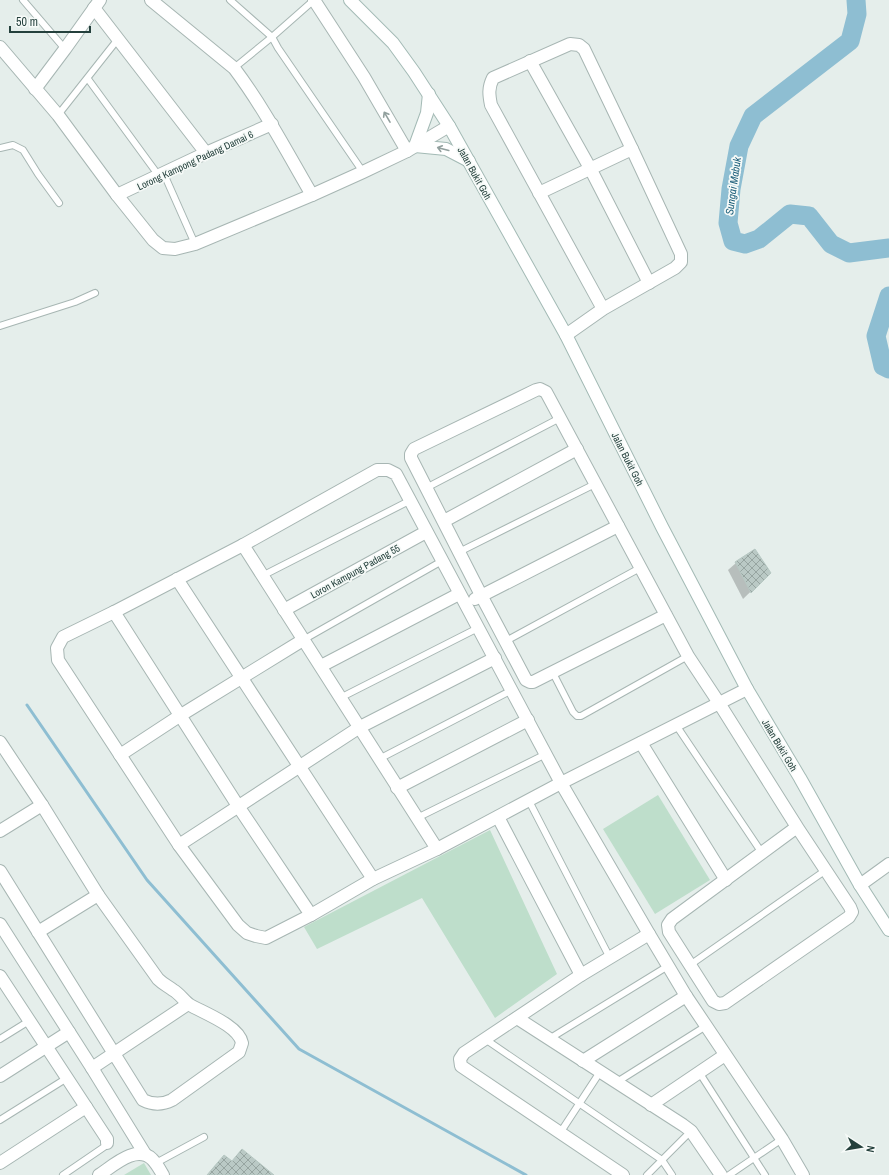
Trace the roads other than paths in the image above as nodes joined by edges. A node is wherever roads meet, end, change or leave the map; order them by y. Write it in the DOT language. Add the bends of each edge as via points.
graph roads {
  1 [pos="23,0"];
  2 [pos="32,0"];
  3 [pos="151,0"];
  4 [pos="230,0"];
  5 [pos="314,0"];
  6 [pos="350,0"];
  7 [pos="97,4"];
  8 [pos="28,6"];
  9 [pos="272,37"];
  10 [pos="118,39"];
  11 [pos="0,46"];
  12 [pos="65,49"];
  13 [pos="530,61"];
  14 [pos="234,68"];
  15 [pos="88,78"];
  16 [pos="35,89"];
  17 [pos="428,94"];
  18 [pos="58,115"];
  19 [pos="272,124"];
  20 [pos="449,126"];
  21 [pos="0,148"];
  22 [pos="411,148"];
  23 [pos="632,149"];
  24 [pos="206,153"];
  25 [pos="469,161"];
  26 [pos="590,168"];
  27 [pos="363,172"];
  28 [pos="162,175"];
  29 [pos="539,193"];
  30 [pos="312,195"];
  31 [pos="118,196"];
  32 [pos="59,203"];
  33 [pos="195,244"];
  34 [pos="649,283"];
  35 [pos="95,293"];
  36 [pos="603,310"];
  37 [pos="0,326"];
  38 [pos="566,335"];
  39 [pos="560,418"];
  40 [pos="577,449"];
  41 [pos="595,484"];
  42 [pos="426,488"];
  43 [pos="411,500"];
  44 [pos="444,521"];
  45 [pos="618,526"];
  46 [pos="426,532"];
  47 [pos="243,545"];
  48 [pos="459,552"];
  49 [pos="442,561"];
  50 [pos="640,568"];
  51 [pos="262,576"];
  52 [pos="176,579"];
  53 [pos="482,597"];
  54 [pos="462,599"];
  55 [pos="284,610"];
  56 [pos="114,612"];
  57 [pos="666,615"];
  58 [pos="478,628"];
  59 [pos="303,640"];
  60 [pos="506,641"];
  61 [pos="688,656"];
  62 [pos="495,658"];
  63 [pos="321,666"];
  64 [pos="553,672"];
  65 [pos="242,677"];
  66 [pos="747,689"];
  67 [pos="512,690"];
  68 [pos="340,698"];
  69 [pos="719,703"];
  70 [pos="181,715"];
  71 [pos="528,720"];
  72 [pos="676,725"];
  73 [pos="360,727"];
  74 [pos="0,742"];
  75 [pos="641,743"];
  76 [pos="546,754"];
  77 [pos="120,755"];
  78 [pos="379,759"];
  79 [pos="298,766"];
  80 [pos="561,783"];
  81 [pos="397,788"];
  82 [pos="529,801"];
  83 [pos="42,805"];
  84 [pos="238,806"];
  85 [pos="498,817"];
  86 [pos="417,818"];
  87 [pos="797,827"];
  88 [pos="0,831"];
  89 [pos="179,845"];
  90 [pos="437,849"];
  91 [pos="762,853"];
  92 [pos="889,864"];
  93 [pos="826,870"];
  94 [pos="0,872"];
  95 [pos="373,879"];
  96 [pos="726,880"];
  97 [pos="860,886"];
  98 [pos="98,895"];
  99 [pos="311,915"];
  100 [pos="0,924"];
  101 [pos="889,930"];
  102 [pos="38,932"];
  103 [pos="649,934"];
  104 [pos="610,958"];
  105 [pos="690,965"];
  106 [pos="668,966"];
  107 [pos="581,975"];
  108 [pos="0,976"];
  109 [pos="4,989"];
  110 [pos="686,996"];
  111 [pos="188,1004"];
  112 [pos="517,1018"];
  113 [pos="29,1020"];
  114 [pos="706,1026"];
  115 [pos="69,1032"];
  116 [pos="0,1039"];
  117 [pos="485,1039"];
  118 [pos="549,1039"];
  119 [pos="47,1047"];
  120 [pos="114,1053"];
  121 [pos="725,1054"];
  122 [pos="583,1061"];
  123 [pos="92,1068"];
  124 [pos="600,1072"];
  125 [pos="699,1072"];
  126 [pos="0,1076"];
  127 [pos="67,1078"];
  128 [pos="617,1082"];
  129 [pos="580,1104"];
  130 [pos="652,1105"];
  131 [pos="86,1107"];
  132 [pos="0,1120"];
  133 [pos="690,1131"];
  134 [pos="560,1133"];
  135 [pos="204,1137"];
  136 [pos="782,1140"];
  137 [pos="107,1143"];
  138 [pos="145,1154"];
  139 [pos="754,1158"];
  140 [pos="662,1160"];
  141 [pos="0,1163"];
  142 [pos="156,1163"];
  143 [pos="63,1175"];
  144 [pos="99,1175"];
  145 [pos="163,1175"];
  146 [pos="623,1175"];
  147 [pos="647,1175"];
  148 [pos="672,1175"];
  149 [pos="720,1175"];
  150 [pos="729,1175"];
  151 [pos="765,1175"];
  152 [pos="803,1175"];
  1 -- 8 [label="lane"];
  2 -- 8 [label="lane"];
  3 -- 14 [label="street"];
  4 -- 9 [label="lane"];
  5 -- 9 [label="lane"];
  22 -- 5 [label="street, one-way"];
  6 -- 17 [label="street, Jalan Bukit Goh" via="392,43"];
  7 -- 10 [label="street"];
  7 -- 12 [label="street"];
  8 -- 12 [label="lane"];
  9 -- 14 [label="lane"];
  9 -- 27 [label="lane"];
  10 -- 15 [label="lane"];
  10 -- 24 [label="street"];
  11 -- 16 [label="street"];
  12 -- 16 [label="street"];
  13 -- 23 [label="street" via="570,44 579,45 584,49"];
  13 -- 26 [label="street"];
  13 -- 29 [label="street" via="493,78 489,94 491,105"];
  14 -- 19 [label="street"];
  15 -- 18 [label="lane"];
  15 -- 28 [label="lane"];
  16 -- 18 [label="street"];
  17 -- 20 [label="street, Jalan Bukit Goh"];
  17 -- 22 [label="street" via="427,113"];
  18 -- 31 [label="street"];
  19 -- 24 [label="street, Lorong Kampong Padang Damai 6"];
  19 -- 30 [label="street"];
  20 -- 22 [label="street"];
  20 -- 25 [label="street, Jalan Bukit Goh"];
  21 -- 32 [label="lane" via="13,145 23,150"];
  25 -- 22 [label="street, one-way" via="446,149"];
  22 -- 27 [label="street"];
  23 -- 26 [label="street"];
  23 -- 34 [label="street" via="681,254 681,262 675,268"];
  24 -- 28 [label="street, Lorong Kampong Padang Damai 6"];
  25 -- 38 [label="street, Jalan Bukit Goh"];
  26 -- 29 [label="street"];
  26 -- 34 [label="street"];
  27 -- 30 [label="street"];
  28 -- 31 [label="street, Lorong Kampong Padang Damai 6"];
  28 -- 33 [label="lane"];
  29 -- 36 [label="street"];
  30 -- 33 [label="street"];
  31 -- 33 [label="street" via="153,240 163,248 175,249"];
  34 -- 36 [label="street"];
  35 -- 37 [label="lane"];
  36 -- 38 [label="street"];
  38 -- 66 [label="street, Jalan Bukit Goh"];
  39 -- 40 [label="street"];
  39 -- 42 [label="lane"];
  39 -- 42 [label="street" via="546,392 540,389 414,449 411,458"];
  40 -- 41 [label="street"];
  40 -- 44 [label="street"];
  41 -- 45 [label="street"];
  41 -- 48 [label="lane"];
  42 -- 44 [label="street"];
  43 -- 46 [label="street"];
  43 -- 47 [label="street" via="396,474 388,470 377,470"];
  43 -- 51 [label="lane"];
  44 -- 48 [label="street"];
  45 -- 50 [label="street"];
  45 -- 53 [label="street"];
  46 -- 49 [label="street"];
  46 -- 55 [label="street, Loron Kampung Padang 55"];
  47 -- 51 [label="street"];
  47 -- 52 [label="street"];
  48 -- 53 [label="street"];
  49 -- 54 [label="street"];
  49 -- 59 [label="lane"];
  50 -- 57 [label="street"];
  50 -- 60 [label="lane"];
  51 -- 55 [label="street"];
  52 -- 56 [label="street"];
  52 -- 65 [label="street"];
  53 -- 54 [label="street"];
  53 -- 60 [label="street"];
  54 -- 58 [label="street"];
  54 -- 63 [label="street"];
  55 -- 59 [label="street"];
  56 -- 70 [label="street"];
  56 -- 77 [label="street" via="63,637 57,648 58,660"];
  57 -- 61 [label="street"];
  57 -- 64 [label="street"];
  58 -- 62 [label="street"];
  58 -- 68 [label="lane"];
  59 -- 63 [label="street"];
  59 -- 65 [label="street"];
  60 -- 64 [label="street" via="526,680 533,682"];
  61 -- 64 [label="lane" via="581,716 573,712"];
  61 -- 69 [label="street"];
  62 -- 67 [label="street"];
  62 -- 73 [label="street"];
  63 -- 68 [label="street"];
  65 -- 70 [label="street"];
  65 -- 79 [label="street"];
  66 -- 69 [label="street"];
  66 -- 97 [label="street, Jalan Bukit Goh"];
  67 -- 71 [label="street"];
  67 -- 78 [label="lane"];
  68 -- 73 [label="street"];
  69 -- 72 [label="street"];
  69 -- 87 [label="street"];
  70 -- 77 [label="street"];
  70 -- 84 [label="street"];
  71 -- 76 [label="street"];
  71 -- 81 [label="street"];
  72 -- 75 [label="street"];
  72 -- 91 [label="lane"];
  73 -- 78 [label="street"];
  73 -- 79 [label="street"];
  74 -- 83 [label="street"];
  75 -- 80 [label="street"];
  75 -- 96 [label="street"];
  76 -- 80 [label="street"];
  76 -- 86 [label="lane"];
  77 -- 89 [label="street"];
  78 -- 81 [label="street"];
  79 -- 84 [label="street"];
  79 -- 95 [label="street"];
  80 -- 82 [label="street"];
  80 -- 103 [label="street"];
  81 -- 86 [label="street"];
  82 -- 85 [label="street"];
  82 -- 104 [label="lane"];
  83 -- 88 [label="street"];
  83 -- 98 [label="street"];
  84 -- 89 [label="street"];
  84 -- 99 [label="street"];
  85 -- 90 [label="street"];
  85 -- 107 [label="street"];
  86 -- 90 [label="street"];
  87 -- 91 [label="street"];
  87 -- 93 [label="street"];
  89 -- 99 [label="street" via="238,926 246,933 266,938"];
  90 -- 95 [label="street"];
  91 -- 96 [label="street"];
  92 -- 97 [label="street"];
  93 -- 105 [label="lane"];
  93 -- 105 [label="street" via="850,907 852,912 849,917 725,1003 718,1004 713,1000"];
  94 -- 102 [label="street"];
  95 -- 99 [label="street"];
  96 -- 105 [label="street" via="672,919 668,925 669,932"];
  97 -- 101 [label="street, Jalan Bukit Goh"];
  98 -- 102 [label="street"];
  98 -- 111 [label="street" via="158,979"];
  100 -- 115 [label="street"];
  102 -- 120 [label="street"];
  103 -- 104 [label="street"];
  103 -- 106 [label="street"];
  104 -- 107 [label="street"];
  106 -- 110 [label="street"];
  106 -- 118 [label="lane"];
  107 -- 112 [label="street"];
  108 -- 109 [label="street"];
  109 -- 113 [label="street"];
  110 -- 114 [label="street"];
  110 -- 122 [label="street"];
  111 -- 120 [label="street"];
  111 -- 120 [label="street" via="229,1026 242,1042 239,1052 172,1100 158,1104 143,1100"];
  112 -- 117 [label="street"];
  112 -- 118 [label="street"];
  113 -- 116 [label="lane"];
  113 -- 119 [label="street"];
  114 -- 121 [label="street"];
  114 -- 128 [label="lane"];
  115 -- 119 [label="street"];
  115 -- 123 [label="street"];
  117 -- 129 [label="lane"];
  117 -- 134 [label="street" via="464,1053 460,1059 461,1066"];
  118 -- 122 [label="street"];
  119 -- 126 [label="street"];
  119 -- 127 [label="street"];
  120 -- 123 [label="street"];
  121 -- 125 [label="street"];
  121 -- 136 [label="street"];
  122 -- 124 [label="street"];
  123 -- 138 [label="street"];
  124 -- 128 [label="street"];
  124 -- 129 [label="lane"];
  125 -- 130 [label="street"];
  125 -- 139 [label="lane"];
  127 -- 131 [label="street"];
  127 -- 132 [label="lane"];
  128 -- 130 [label="street"];
  129 -- 134 [label="lane"];
  129 -- 140 [label="lane"];
  130 -- 133 [label="street"];
  131 -- 137 [label="street" via="107,1139"];
  131 -- 141 [label="street"];
  133 -- 140 [label="lane"];
  133 -- 149 [label="street"];
  134 -- 146 [label="street"];
  135 -- 142 [label="lane"];
  136 -- 139 [label="lane"];
  136 -- 152 [label="street"];
  137 -- 143 [label="lane"];
  138 -- 142 [label="street"];
  138 -- 144 [label="street" via="136,1153"];
  139 -- 150 [label="lane"];
  139 -- 151 [label="lane"];
  140 -- 147 [label="lane"];
  140 -- 148 [label="lane"];
  142 -- 145 [label="street"];
}
